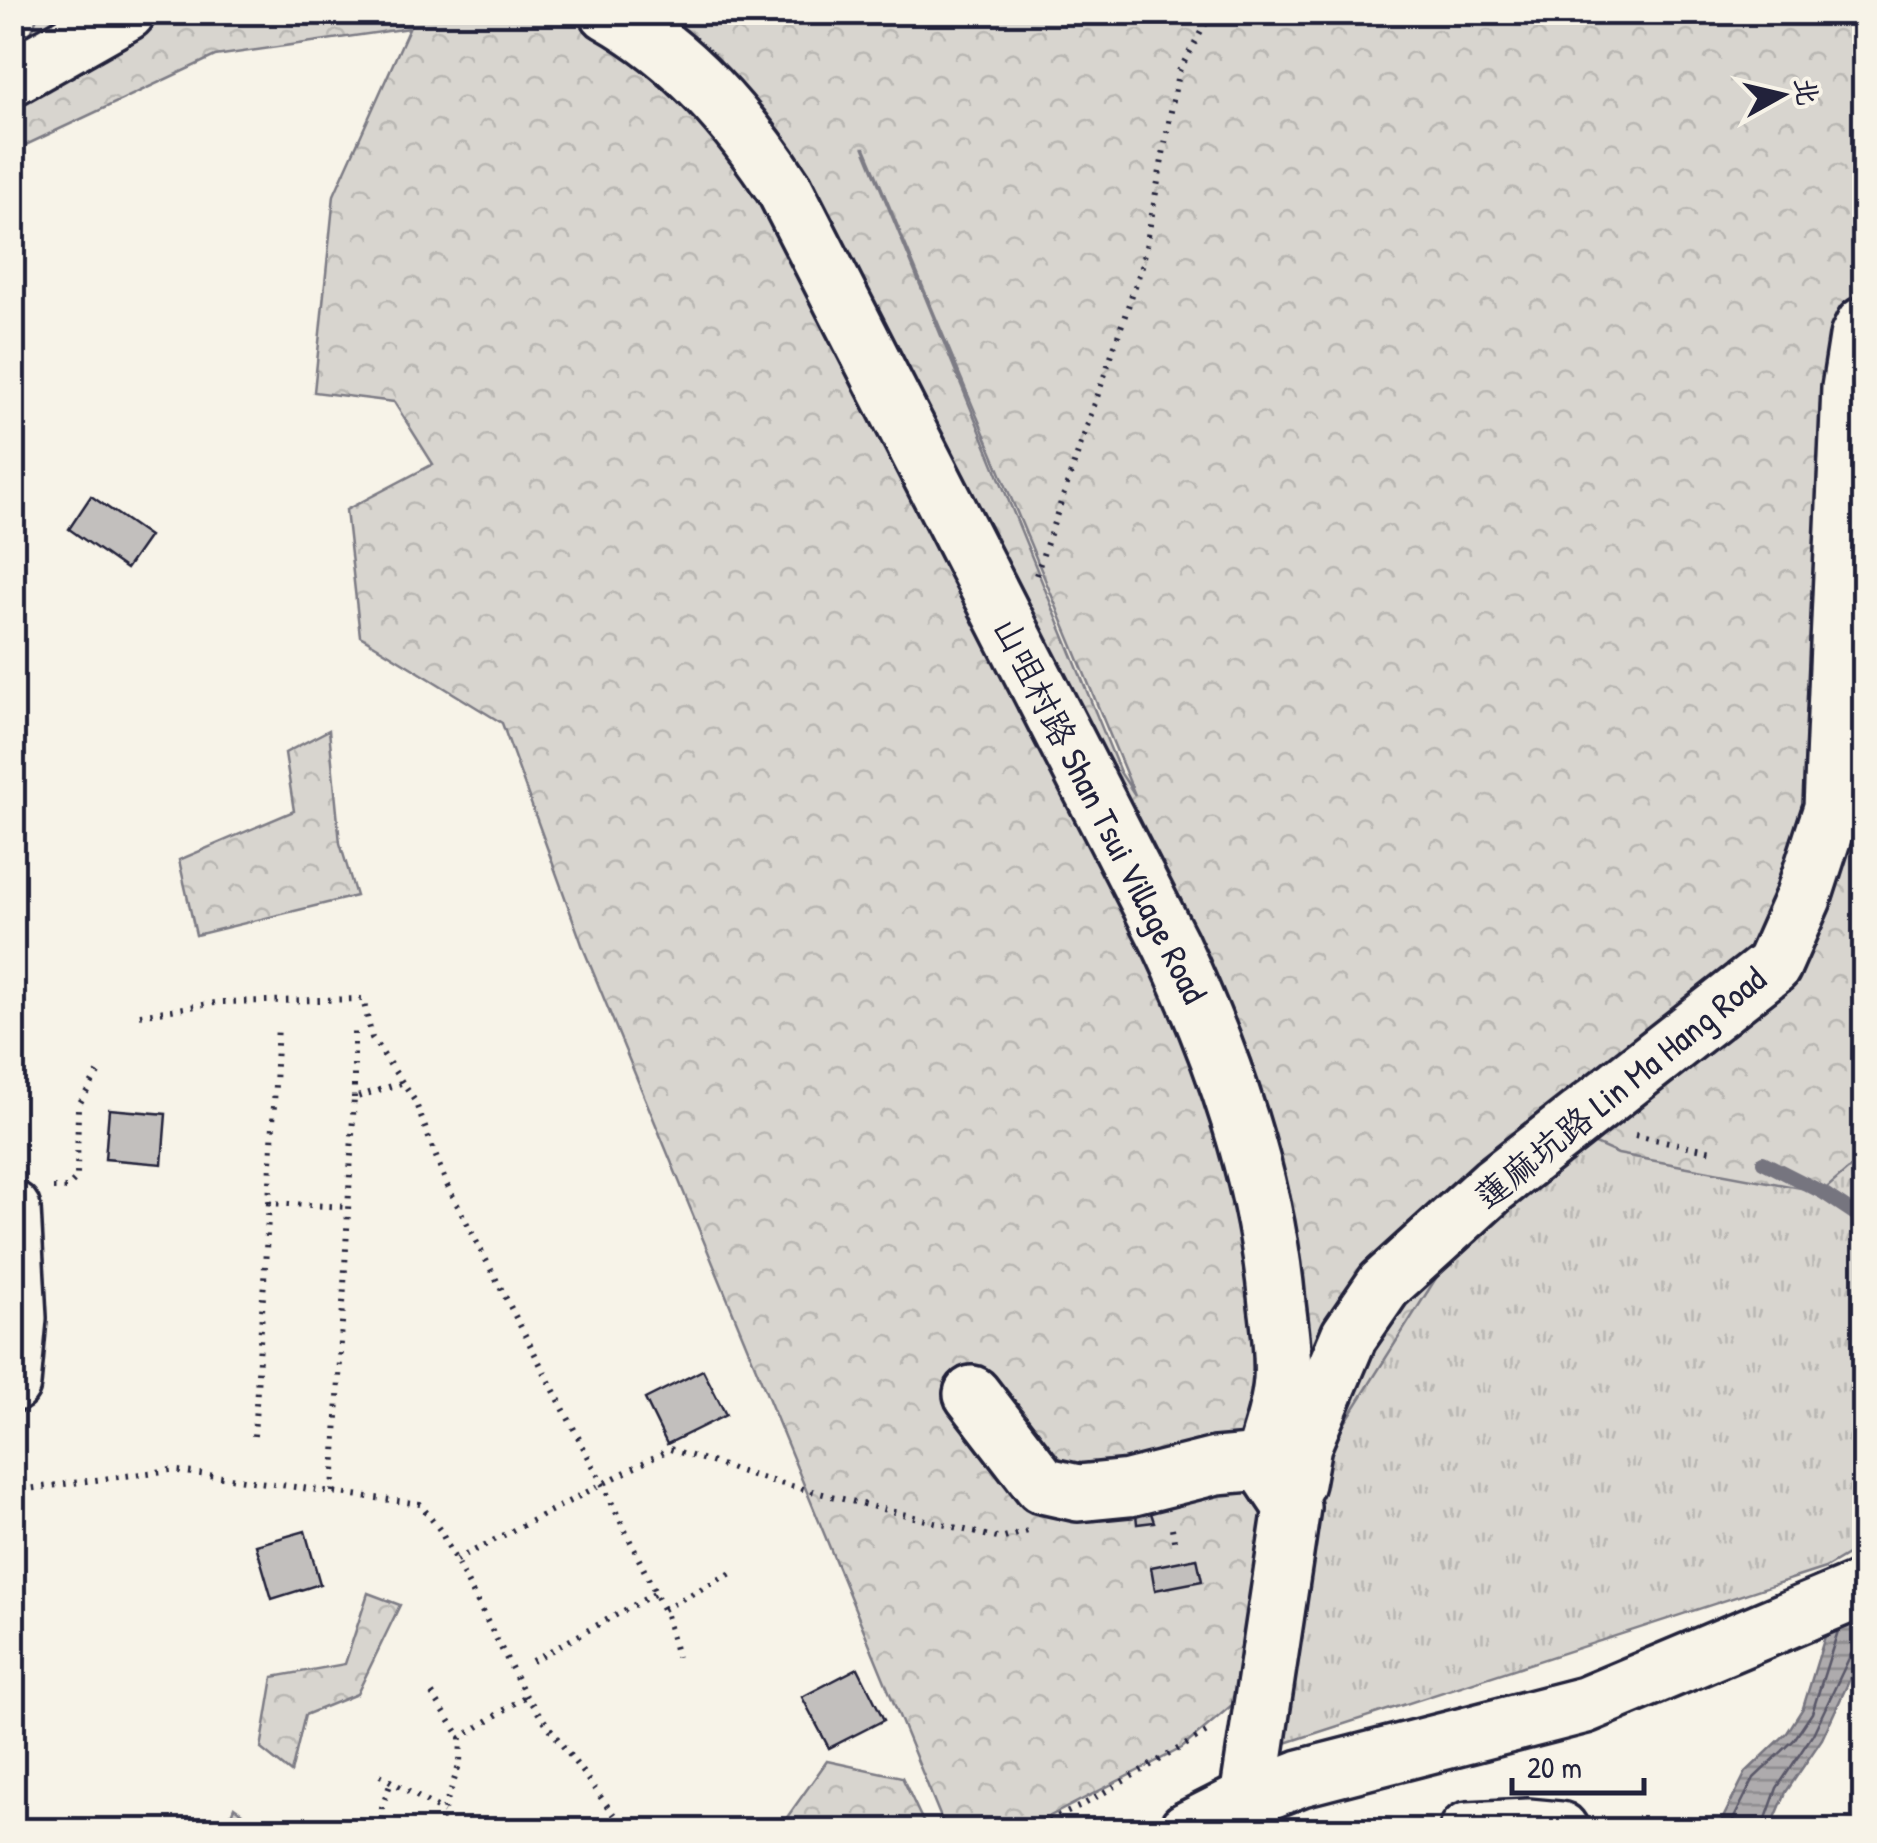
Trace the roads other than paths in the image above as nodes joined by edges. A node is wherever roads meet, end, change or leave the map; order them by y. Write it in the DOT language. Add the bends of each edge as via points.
graph roads {
  1 [pos="127,12"];
  2 [pos="608,12"];
  3 [pos="12,76"];
  4 [pos="1864,325"];
  5 [pos="31,1199"];
  6 [pos="12,1384"];
  7 [pos="972,1394"];
  8 [pos="1262,1462"];
  9 [pos="1292,1506"];
  10 [pos="1864,1588"];
  11 [pos="1248,1799"];
  12 [pos="1187,1830"];
  13 [pos="1468,1830"];
  14 [pos="1560,1830"];
  1 -- 3 [label="street"];
  2 -- 8 [label="street, 山咀村路 Shan Tsui Village Road" via="683,66 764,158 808,232 1171,945 1237,1108 1268,1227 1282,1354 1279,1402"];
  4 -- 9 [label="street, 蓮麻坑路 Lin Ma Hang Road" via="1850,388 1832,808 1773,966 1494,1186 1384,1284 1349,1336 1303,1445"];
  5 -- 6 [label="street"];
  7 -- 8 [label="street" via="1042,1485 1078,1493 1129,1488"];
  8 -- 9 [label="street"];
  9 -- 11 [label="street"];
  10 -- 11 [label="street" via="1585,1705 1352,1762"];
  11 -- 12 [label="street"];
  13 -- 14 [label="street"];
}
